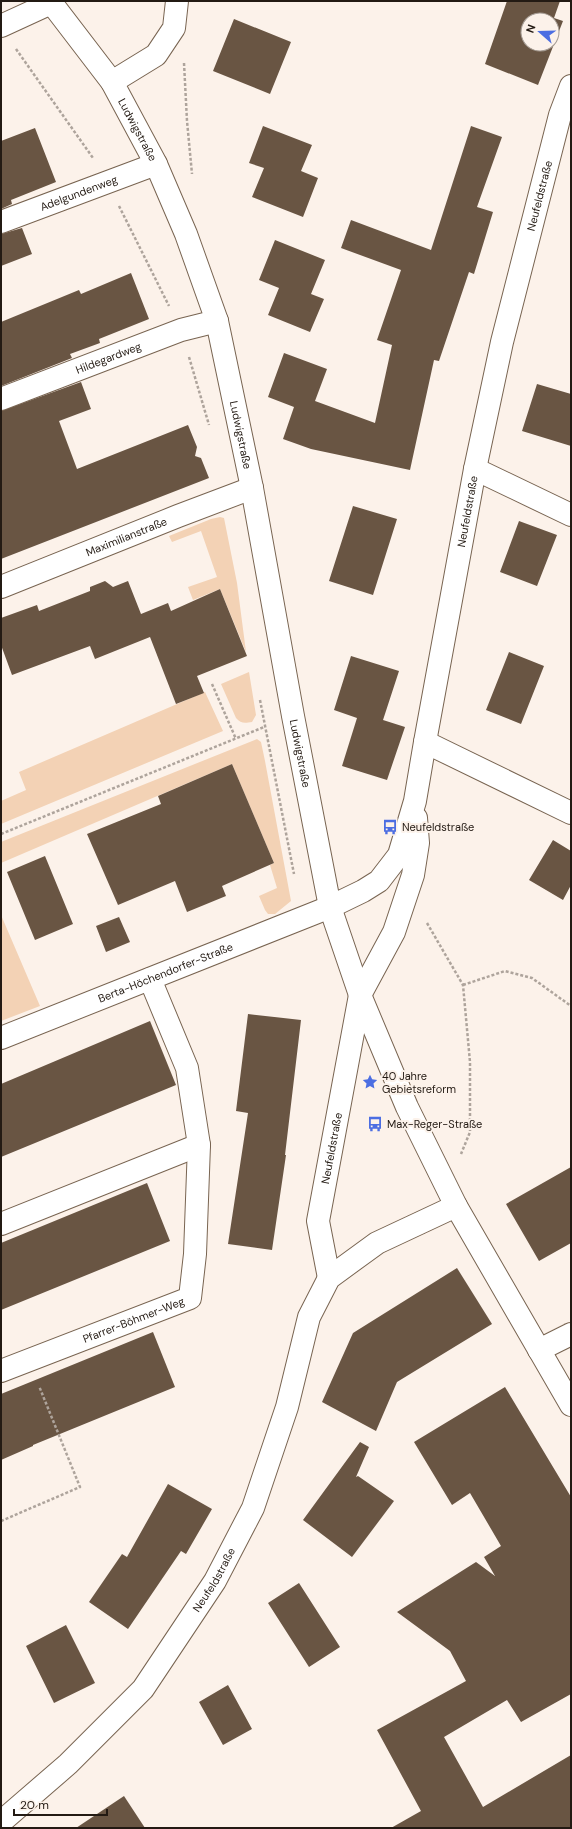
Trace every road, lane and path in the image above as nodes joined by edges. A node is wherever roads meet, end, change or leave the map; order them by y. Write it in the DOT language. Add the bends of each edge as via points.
graph roads {
  1 [pos="177,1"];
  2 [pos="51,2"];
  3 [pos="1,26"];
  4 [pos="15,48"];
  5 [pos="112,82"];
  6 [pos="571,86"];
  7 [pos="566,118"];
  8 [pos="156,164"];
  9 [pos="108,183"];
  10 [pos="1,222"];
  11 [pos="217,321"];
  12 [pos="181,330"];
  13 [pos="1,399"];
  14 [pos="210,428"];
  15 [pos="475,469"];
  16 [pos="252,488"];
  17 [pos="571,515"];
  18 [pos="1,587"];
  19 [pos="212,684"];
  20 [pos="260,697"];
  21 [pos="293,716"];
  22 [pos="264,728"];
  23 [pos="236,739"];
  24 [pos="425,742"];
  25 [pos="415,801"];
  26 [pos="571,813"];
  27 [pos="1,834"];
  28 [pos="404,901"];
  29 [pos="330,907"];
  30 [pos="302,918"];
  31 [pos="150,979"];
  32 [pos="463,985"];
  33 [pos="360,995"];
  34 [pos="571,1006"];
  35 [pos="1,1038"];
  36 [pos="199,1145"];
  37 [pos="440,1175"];
  38 [pos="456,1206"];
  39 [pos="1,1224"];
  40 [pos="329,1278"];
  41 [pos="571,1334"];
  42 [pos="539,1350"];
  43 [pos="28,1360"];
  44 [pos="1,1371"];
  45 [pos="571,1405"];
  46 [pos="1,1521"];
  47 [pos="1,1822"];
  1 -- 5 [label="street" via="174,28 156,55"];
  2 -- 3 [label="street"];
  2 -- 5 [label="street, Ludwigstraße"];
  4 -- 9 [label="path"];
  5 -- 8 [label="street, Ludwigstraße"];
  6 -- 7 [label="street, Neufeldstraße"];
  7 -- 15 [label="street, Neufeldstraße" via="502,342"];
  8 -- 9 [label="street, Adelgundenweg"];
  8 -- 11 [label="street, Ludwigstraße" via="186,234"];
  9 -- 10 [label="street, Adelgundenweg"];
  9 -- 12 [label="path"];
  11 -- 12 [label="street, Hildegardweg"];
  11 -- 16 [label="street, Ludwigstraße"];
  12 -- 13 [label="street, Hildegardweg"];
  12 -- 14 [label="path"];
  15 -- 17 [label="street"];
  15 -- 24 [label="street, Neufeldstraße"];
  16 -- 18 [label="street, Maximilianstraße"];
  16 -- 21 [label="street, Ludwigstraße"];
  19 -- 23 [label="path"];
  20 -- 22 [label="path"];
  21 -- 22 [label="path"];
  21 -- 29 [label="street, Ludwigstraße"];
  22 -- 23 [label="path"];
  22 -- 30 [label="path"];
  23 -- 27 [label="path"];
  24 -- 25 [label="street, Neufeldstraße"];
  24 -- 26 [label="street"];
  25 -- 28 [label="street" via="418,843 413,875"];
  25 -- 29 [label="street, Neufeldstraße" via="399,855 379,881"];
  28 -- 32 [label="path" via="422,916"];
  28 -- 33 [label="street" via="394,932"];
  29 -- 30 [label="street, Berta-Höchendorfer-Straße"];
  29 -- 33 [label="street"];
  30 -- 31 [label="street, Berta-Höchendorfer-Straße"];
  31 -- 35 [label="street, Berta-Höchendorfer-Straße"];
  31 -- 36 [label="street, Pfarrer-Böhmer-Weg" via="187,1068"];
  32 -- 34 [label="path" via="505,972 532,978"];
  32 -- 37 [label="path" via="470,1062 470,1132 462,1153"];
  33 -- 37 [label="street" via="407,1107"];
  33 -- 40 [label="street, Neufeldstraße" via="318,1221"];
  36 -- 39 [label="street"];
  36 -- 43 [label="street, Pfarrer-Böhmer-Weg" via="195,1254 190,1298"];
  37 -- 38 [label="street"];
  38 -- 40 [label="street, Neufeldstraße" via="377,1243"];
  38 -- 42 [label="street"];
  40 -- 47 [label="street, Neufeldstraße" via="309,1317 287,1407 253,1508 215,1581 143,1690 68,1764"];
  41 -- 42 [label="street"];
  42 -- 45 [label="street"];
  43 -- 44 [label="street, Pfarrer-Böhmer-Weg"];
  43 -- 46 [label="path" via="80,1487"];
}
